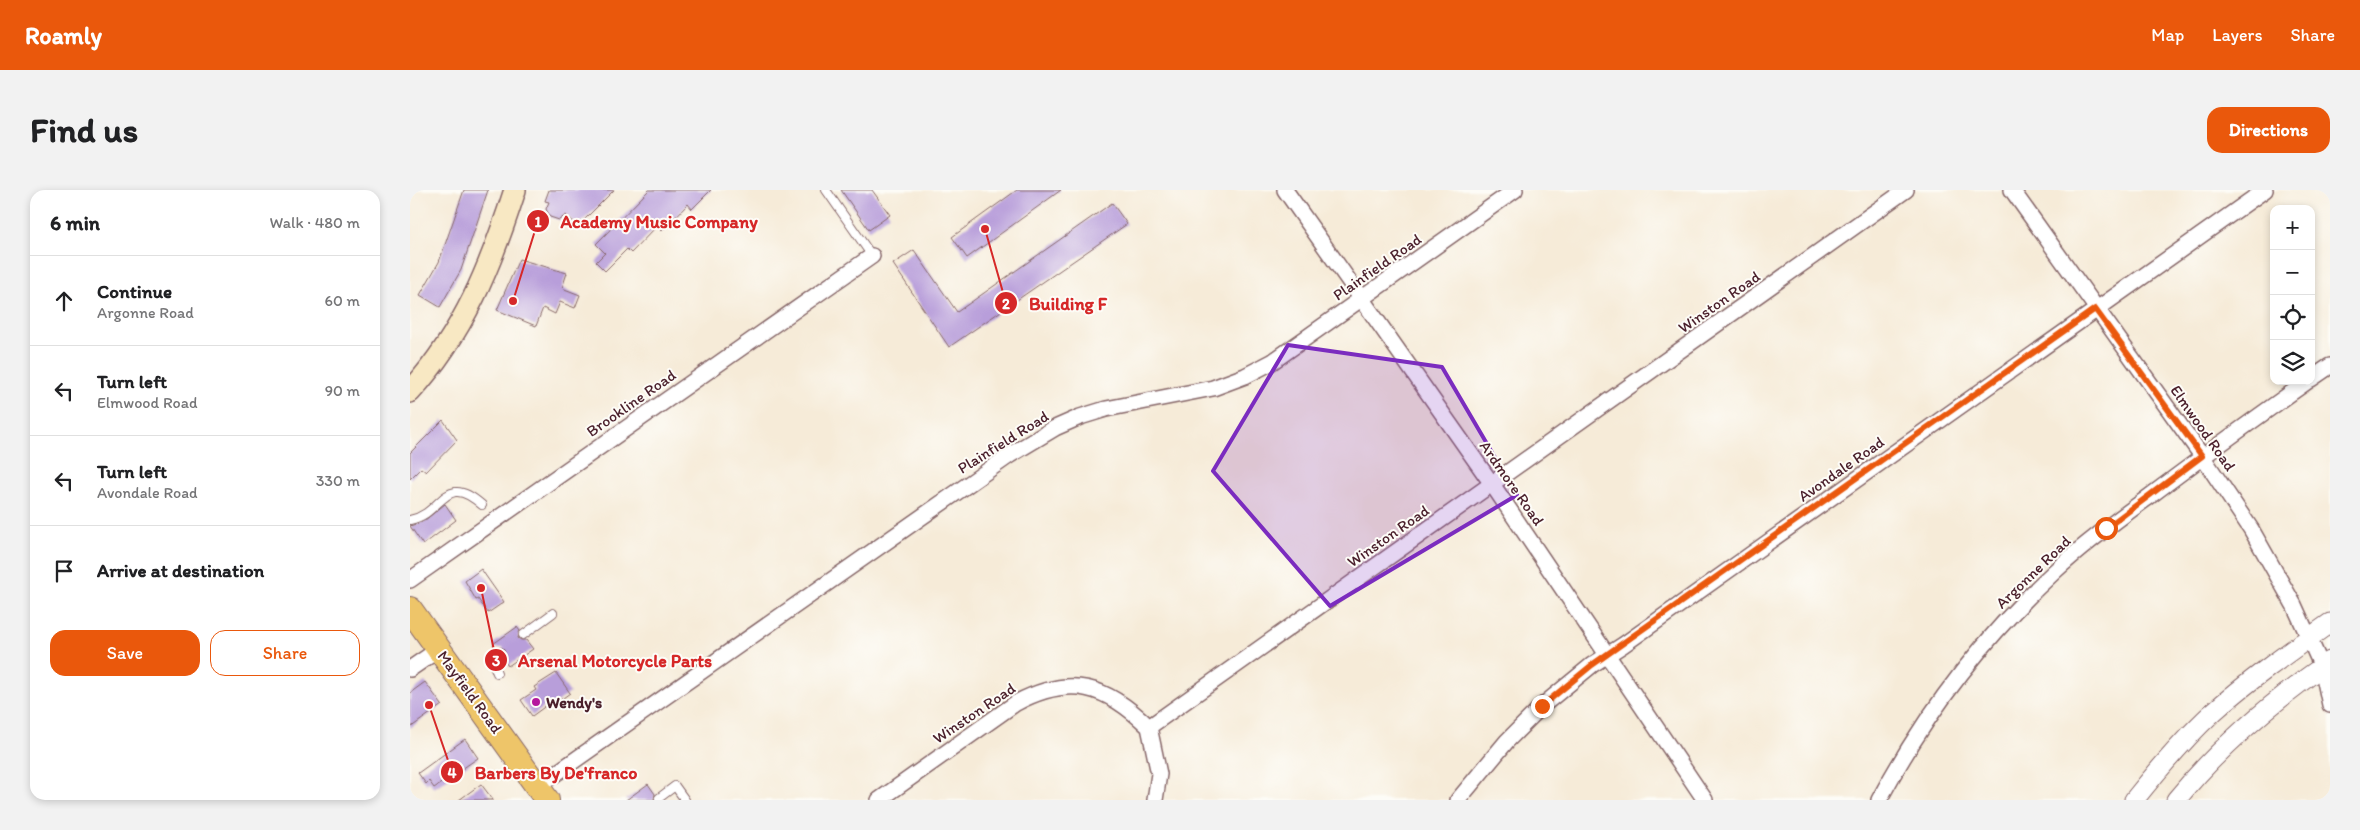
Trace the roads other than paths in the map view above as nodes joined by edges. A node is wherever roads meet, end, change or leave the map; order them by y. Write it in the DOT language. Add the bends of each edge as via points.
graph roads {
  1 [pos="515,190"];
  2 [pos="826,190"];
  3 [pos="1284,190"];
  4 [pos="1516,190"];
  5 [pos="1906,190"];
  6 [pos="2012,190"];
  7 [pos="2265,190"];
  8 [pos="872,256"];
  9 [pos="1362,299"];
  10 [pos="2095,309"];
  11 [pos="2330,366"];
  12 [pos="2315,376"];
  13 [pos="2303,385"];
  14 [pos="410,392"];
  15 [pos="2202,456"];
  16 [pos="1492,484"];
  17 [pos="482,505"];
  18 [pos="410,520"];
  19 [pos="410,580"];
  20 [pos="410,608"];
  21 [pos="553,613"];
  22 [pos="2330,623"];
  23 [pos="523,635"];
  24 [pos="2309,638"];
  25 [pos="439,649"];
  26 [pos="499,652"];
  27 [pos="1608,655"];
  28 [pos="2326,664"];
  29 [pos="410,669"];
  30 [pos="497,673"];
  31 [pos="2330,705"];
  32 [pos="1149,727"];
  33 [pos="543,793"];
  34 [pos="659,798"];
  35 [pos="684,800"];
  36 [pos="879,800"];
  37 [pos="1155,800"];
  38 [pos="1458,800"];
  39 [pos="1705,800"];
  40 [pos="1879,800"];
  41 [pos="2134,800"];
  42 [pos="2176,800"];
  1 -- 14 [label="main road" via="493,257 462,322"];
  2 -- 8 [label="lane"];
  3 -- 9 [label="street, Ardmore Road"];
  4 -- 9 [label="street, Plainfield Road"];
  5 -- 16 [label="street, Winston Road"];
  6 -- 10 [label="street, Elmwood Road"];
  7 -- 10 [label="street, Avondale Road"];
  8 -- 19 [label="street, Brookline Road"];
  9 -- 16 [label="street, Ardmore Road"];
  9 -- 33 [label="street, Plainfield Road" via="1272,362 1245,376 1213,388 1106,409 1055,428 1005,458"];
  10 -- 15 [label="street, Elmwood Road"];
  10 -- 27 [label="street, Avondale Road"];
  11 -- 12 [label="street, Argonne Road"];
  13 -- 15 [label="street, Argonne Road"];
  15 -- 24 [label="street, Elmwood Road" via="2275,570"];
  15 -- 40 [label="street, Argonne Road" via="2106,528 2054,572 1991,637 1944,697 1894,771"];
  16 -- 27 [label="street, Ardmore Road"];
  16 -- 32 [label="street, Winston Road"];
  17 -- 18 [label="lane" via="465,492 453,492"];
  20 -- 25 [label="main road, Mayfield Road"];
  21 -- 23 [label="lane"];
  22 -- 24 [label="street"];
  24 -- 28 [label="street, Elmwood Road"];
  24 -- 41 [label="street" via="2210,715 2174,751"];
  25 -- 29 [label="street"];
  25 -- 33 [label="main road, Mayfield Road"];
  26 -- 30 [label="lane" via="492,660"];
  27 -- 38 [label="street, Avondale Road" via="1536,711"];
  27 -- 39 [label="street, Ardmore Road"];
  28 -- 31 [label="street, Elmwood Road"];
  28 -- 42 [label="street" via="2226,744"];
  32 -- 36 [label="street, Winston Road" via="1119,700 1094,689 1064,686 1040,692 1016,703"];
  32 -- 37 [label="street" via="1159,774"];
  34 -- 35 [label="lane" via="675,786"];
}
